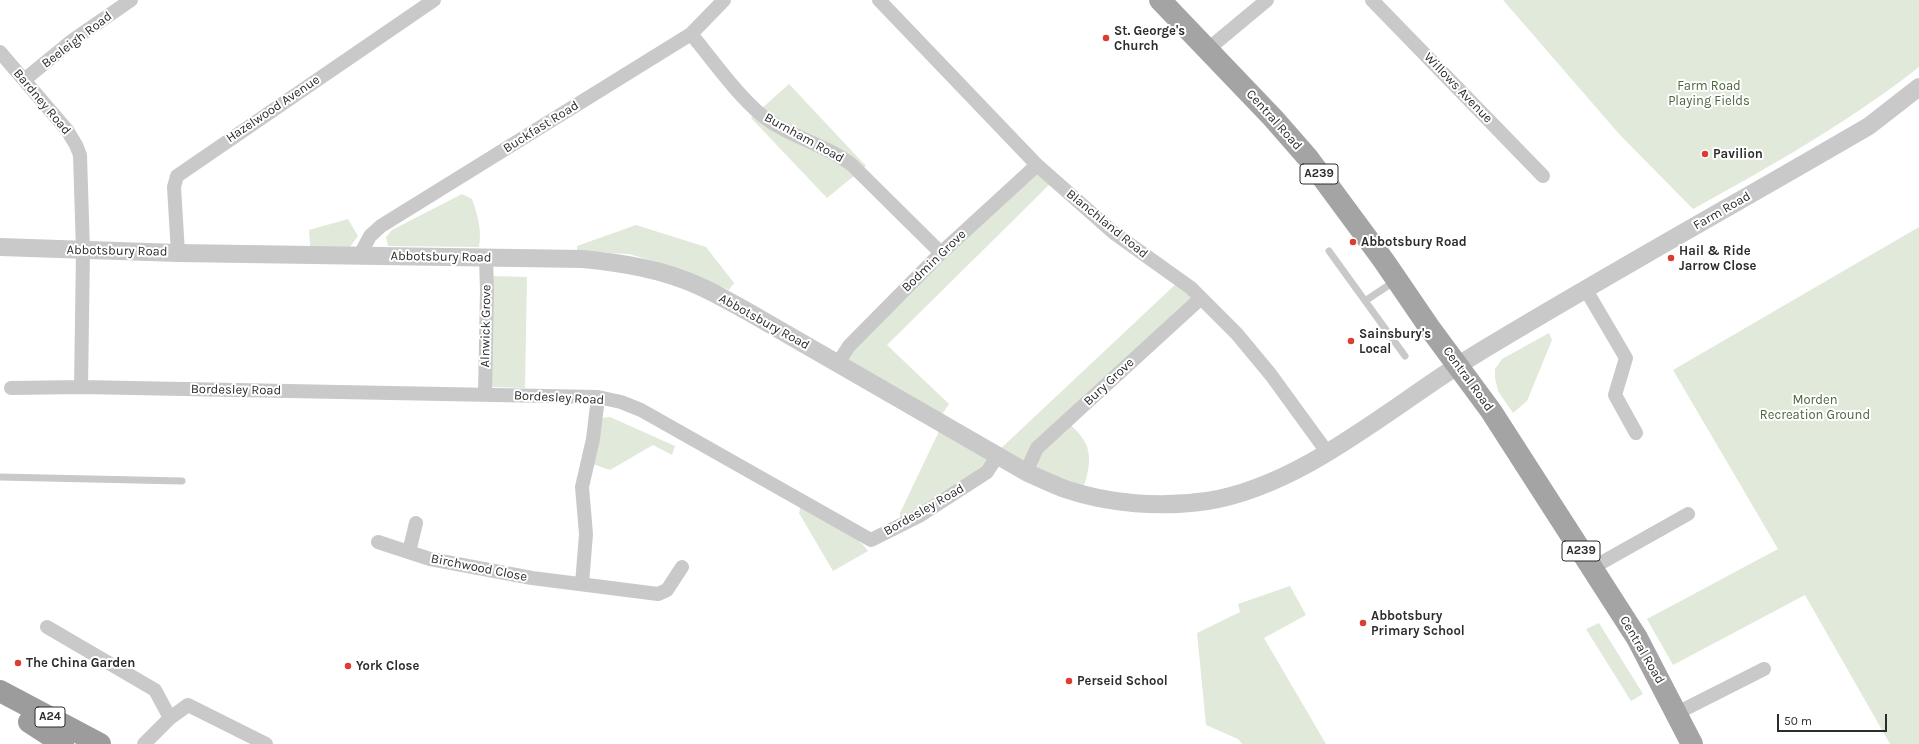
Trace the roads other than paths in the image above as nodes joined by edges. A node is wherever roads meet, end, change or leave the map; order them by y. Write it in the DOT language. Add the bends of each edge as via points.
graph roads {
  1 [pos="131,0"];
  2 [pos="434,0"];
  3 [pos="724,0"];
  4 [pos="879,0"];
  5 [pos="1160,0"];
  6 [pos="1267,0"];
  7 [pos="1372,0"];
  8 [pos="690,34"];
  9 [pos="1207,50"];
  10 [pos="0,52"];
  11 [pos="24,80"];
  12 [pos="1919,87"];
  13 [pos="1037,165"];
  14 [pos="1543,176"];
  15 [pos="0,247"];
  16 [pos="83,250"];
  17 [pos="1329,251"];
  18 [pos="178,253"];
  19 [pos="941,253"];
  20 [pos="360,255"];
  21 [pos="486,258"];
  22 [pos="1397,279"];
  23 [pos="1586,290"];
  24 [pos="1200,298"];
  25 [pos="1365,301"];
  26 [pos="1405,356"];
  27 [pos="838,363"];
  28 [pos="1458,365"];
  29 [pos="81,387"];
  30 [pos="10,388"];
  31 [pos="485,395"];
  32 [pos="598,397"];
  33 [pos="1636,433"];
  34 [pos="1327,452"];
  35 [pos="998,455"];
  36 [pos="1026,472"];
  37 [pos="0,476"];
  38 [pos="182,481"];
  39 [pos="1688,514"];
  40 [pos="416,523"];
  41 [pos="378,542"];
  42 [pos="409,552"];
  43 [pos="682,567"];
  44 [pos="1592,568"];
  45 [pos="582,584"];
  46 [pos="47,627"];
  47 [pos="1764,669"];
  48 [pos="0,691"];
  49 [pos="0,703"];
  50 [pos="1677,714"];
  51 [pos="170,718"];
  52 [pos="63,744"];
  53 [pos="100,744"];
  54 [pos="144,744"];
  55 [pos="266,744"];
  56 [pos="1692,744"];
  1 -- 11 [label="street, Beeleigh Road" via="73,40"];
  2 -- 18 [label="street, Hazelwood Avenue" via="176,176 174,187"];
  3 -- 8 [label="street, Buckfast Road"];
  4 -- 13 [label="street, Blanchland Road"];
  5 -- 9 [label="main road, Central Road / A239"];
  6 -- 9 [label="street"];
  7 -- 14 [label="street, Willows Avenue"];
  8 -- 19 [label="street, Burnham Road" via="751,106 770,122 839,154"];
  8 -- 20 [label="street, Buckfast Road" via="380,226 370,236"];
  9 -- 22 [label="main road, Central Road / A239" via="1308,158"];
  10 -- 11 [label="street, Bardney Road"];
  11 -- 16 [label="street, Bardney Road" via="67,130 78,150"];
  12 -- 23 [label="street, Farm Road" via="1869,126"];
  13 -- 19 [label="street, Bodmin Grove"];
  13 -- 24 [label="street, Blanchland Road" via="1114,233 1191,288"];
  15 -- 16 [label="street, Abbotsbury Road"];
  16 -- 18 [label="street, Abbotsbury Road"];
  16 -- 29 [label="street"];
  17 -- 25 [label="lane"];
  18 -- 20 [label="street, Abbotsbury Road"];
  19 -- 27 [label="street, Bodmin Grove" via="849,346"];
  20 -- 21 [label="street, Abbotsbury Road"];
  21 -- 27 [label="street, Abbotsbury Road" via="583,259 628,264 666,274 698,286 745,310"];
  21 -- 31 [label="street, Alnwick Grove"];
  22 -- 25 [label="lane"];
  22 -- 28 [label="main road, Central Road / A239"];
  23 -- 28 [label="street, Farm Road"];
  23 -- 33 [label="street" via="1626,358 1614,395"];
  24 -- 34 [label="street, Blanchland Road" via="1236,334 1271,375"];
  24 -- 36 [label="street, Bury Grove" via="1037,448"];
  25 -- 26 [label="lane"];
  27 -- 35 [label="street, Abbotsbury Road"];
  28 -- 34 [label="street, Abbotsbury Road"];
  28 -- 44 [label="main road, Central Road / A239"];
  29 -- 30 [label="street, Bordesley Road"];
  29 -- 31 [label="street, Bordesley Road"];
  31 -- 32 [label="street, Bordesley Road"];
  32 -- 35 [label="street, Bordesley Road" via="641,410 871,540 919,516 987,472"];
  32 -- 45 [label="street" via="593,439 582,487 586,534"];
  34 -- 36 [label="street, Abbotsbury Road" via="1290,474 1248,491 1200,501 1166,504 1128,503 1097,498 1065,489"];
  35 -- 36 [label="street, Abbotsbury Road"];
  37 -- 38 [label="lane"];
  39 -- 44 [label="street"];
  40 -- 42 [label="street"];
  41 -- 42 [label="street, Birchwood Close"];
  42 -- 45 [label="street, Birchwood Close" via="461,565"];
  43 -- 45 [label="street, Birchwood Close" via="667,590 658,594"];
  44 -- 50 [label="main road, Central Road / A239" via="1637,638"];
  46 -- 51 [label="street" via="155,690"];
  47 -- 50 [label="street"];
  48 -- 53 [label="highway, A24"];
  49 -- 52 [label="highway, A24"];
  50 -- 56 [label="main road, Central Road / A239"];
  51 -- 54 [label="street"];
  51 -- 55 [label="street" via="188,705"];
}
